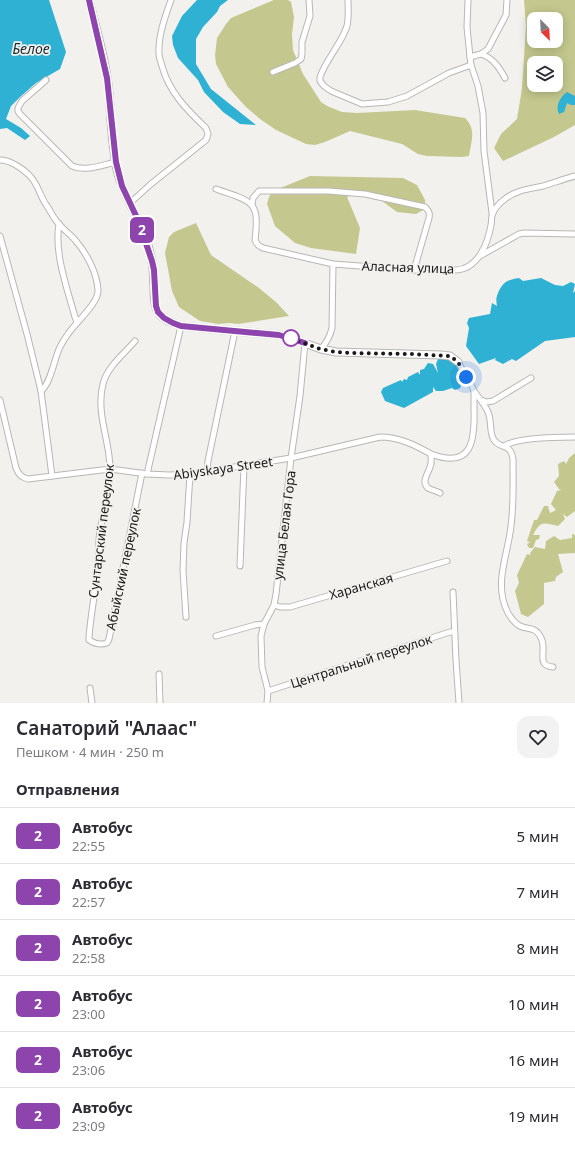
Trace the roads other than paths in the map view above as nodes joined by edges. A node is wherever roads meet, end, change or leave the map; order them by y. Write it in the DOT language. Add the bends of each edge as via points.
graph roads {
  1 [pos="89,0"];
  2 [pos="170,0"];
  3 [pos="310,0"];
  4 [pos="348,0"];
  5 [pos="468,0"];
  6 [pos="508,0"];
  7 [pos="480,54"];
  8 [pos="470,57"];
  9 [pos="471,65"];
  10 [pos="274,72"];
  11 [pos="505,78"];
  12 [pos="46,80"];
  13 [pos="0,160"];
  14 [pos="116,162"];
  15 [pos="575,176"];
  16 [pos="216,189"];
  17 [pos="130,203"];
  18 [pos="252,205"];
  19 [pos="492,213"];
  20 [pos="59,224"];
  21 [pos="575,234"];
  22 [pos="0,236"];
  23 [pos="479,256"];
  24 [pos="333,264"];
  25 [pos="414,270"];
  26 [pos="77,322"];
  27 [pos="181,326"];
  28 [pos="236,331"];
  29 [pos="135,341"];
  30 [pos="305,343"];
  31 [pos="320,349"];
  32 [pos="458,362"];
  33 [pos="531,378"];
  34 [pos="41,391"];
  35 [pos="474,391"];
  36 [pos="0,400"];
  37 [pos="481,400"];
  38 [pos="575,437"];
  39 [pos="504,446"];
  40 [pos="431,454"];
  41 [pos="291,458"];
  42 [pos="244,466"];
  43 [pos="110,469"];
  44 [pos="207,471"];
  45 [pos="145,474"];
  46 [pos="190,474"];
  47 [pos="52,476"];
  48 [pos="440,493"];
  49 [pos="447,561"];
  50 [pos="240,566"];
  51 [pos="453,592"];
  52 [pos="274,605"];
  53 [pos="186,617"];
  54 [pos="264,624"];
  55 [pos="454,632"];
  56 [pos="216,636"];
  57 [pos="89,637"];
  58 [pos="553,667"];
  59 [pos="159,674"];
  60 [pos="90,688"];
  61 [pos="268,691"];
  62 [pos="92,703"];
  63 [pos="160,703"];
  64 [pos="267,703"];
  65 [pos="459,703"];
  1 -- 14 [label="street" via="107,78"];
  2 -- 17 [label="street" via="159,43 162,66 175,94 206,128 208,134 206,140"];
  3 -- 10 [label="street" via="310,16 300,59"];
  4 -- 9 [label="street" via="347,26 320,77 320,81 331,91 362,104 388,102 406,96 449,72"];
  5 -- 8 [label="street"];
  6 -- 7 [label="street" via="506,15 501,25 488,49"];
  7 -- 8 [label="street"];
  7 -- 11 [label="street" via="490,58"];
  8 -- 9 [label="street"];
  9 -- 19 [label="street" via="483,113 484,151"];
  12 -- 14 [label="street" via="20,105 20,114 78,169"];
  13 -- 20 [label="street" via="13,164 34,180 44,202"];
  14 -- 17 [label="street" via="122,186"];
  15 -- 19 [label="street" via="512,194"];
  16 -- 18 [label="street" via="248,201"];
  17 -- 27 [label="street" via="152,261 158,312 164,318"];
  18 -- 24 [label="street, Аласная улица" via="256,214 255,240 259,247"];
  18 -- 25 [label="street" via="256,193 263,190 365,194 425,207 430,214"];
  19 -- 23 [label="street" via="488,238"];
  20 -- 26 [label="street" via="57,245"];
  20 -- 26 [label="street" via="83,250 98,285 96,302"];
  21 -- 23 [label="street, Аласная улица" via="519,234"];
  22 -- 34 [label="street"];
  23 -- 25 [label="street, Аласная улица" via="462,269"];
  24 -- 25 [label="street, Аласная улица"];
  24 -- 31 [label="street" via="332,328 327,341"];
  26 -- 34 [label="street" via="60,346 50,375"];
  27 -- 28 [label="street"];
  27 -- 45 [label="street, Абыйский переулок"];
  28 -- 30 [label="street" via="279,335"];
  28 -- 44 [label="street"];
  29 -- 43 [label="street, Сунтарский переулок" via="110,369 101,394"];
  30 -- 31 [label="street"];
  30 -- 41 [label="street, улица Белая Гора"];
  31 -- 32 [label="street" via="350,353 441,355 450,356"];
  32 -- 35 [label="street"];
  33 -- 37 [label="street" via="493,401"];
  34 -- 47 [label="street"];
  35 -- 37 [label="street"];
  35 -- 40 [label="street, Abiyskaya Street" via="471,446 458,457 440,458"];
  36 -- 47 [label="street, Abiyskaya Street" via="19,475 28,479"];
  37 -- 39 [label="street" via="488,412 492,436 495,442"];
  38 -- 39 [label="street" via="545,437"];
  39 -- 58 [label="street" via="512,452 513,459 511,528 502,571 501,589 504,603 514,622 521,627 537,630 543,641 544,664"];
  40 -- 41 [label="street, Abiyskaya Street" via="405,441 380,437"];
  40 -- 48 [label="street" via="432,460 425,483"];
  41 -- 42 [label="street, Abiyskaya Street"];
  41 -- 52 [label="street, улица Белая Гора"];
  42 -- 44 [label="street, Abiyskaya Street"];
  42 -- 50 [label="street"];
  43 -- 45 [label="street, Abiyskaya Street"];
  43 -- 47 [label="street, Abiyskaya Street"];
  43 -- 57 [label="street, Сунтарский переулок" via="100,532"];
  44 -- 46 [label="street, Abiyskaya Street"];
  45 -- 46 [label="street, Abiyskaya Street"];
  45 -- 57 [label="street, Абыйский переулок" via="109,639 107,643 98,644 89,640"];
  46 -- 53 [label="street" via="183,570"];
  49 -- 52 [label="street, Харанская" via="290,607"];
  51 -- 55 [label="street"];
  52 -- 54 [label="street, улица Белая Гора"];
  54 -- 56 [label="street"];
  54 -- 61 [label="street, улица Белая Гора" via="261,654"];
  55 -- 61 [label="street, Центральный переулок"];
  55 -- 65 [label="street"];
  59 -- 63 [label="street"];
  60 -- 62 [label="street"];
  61 -- 64 [label="street, улица Белая Гора"];
}
